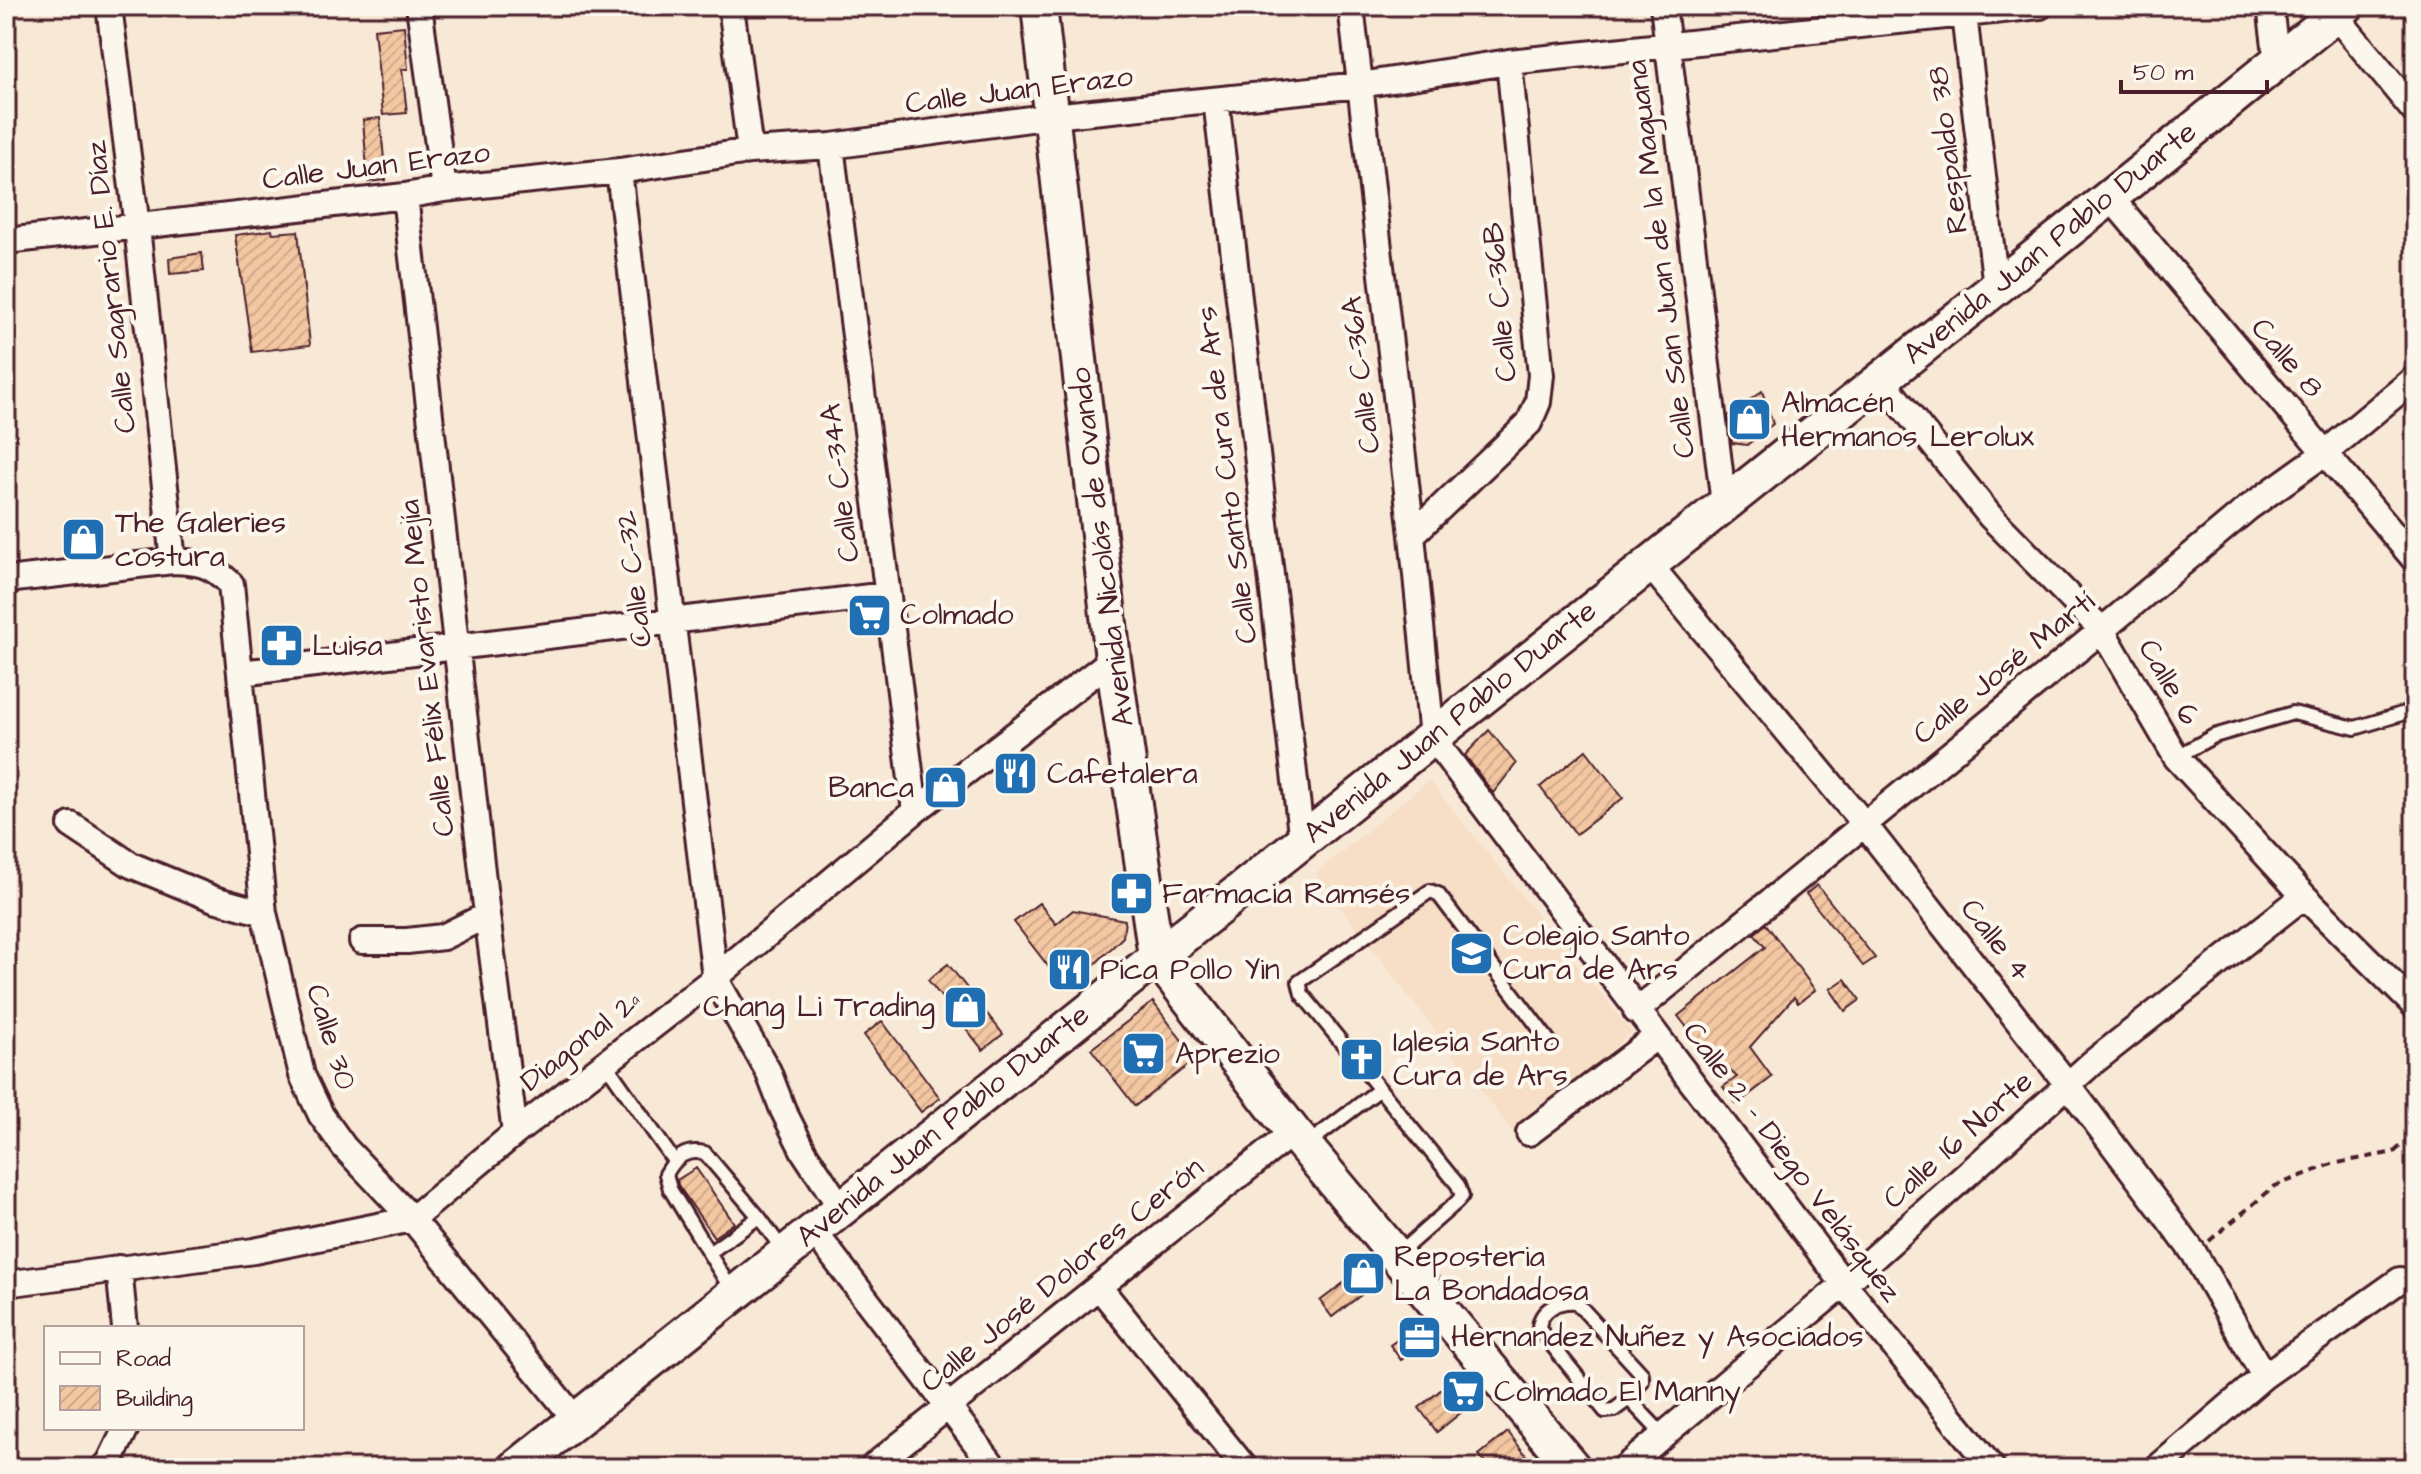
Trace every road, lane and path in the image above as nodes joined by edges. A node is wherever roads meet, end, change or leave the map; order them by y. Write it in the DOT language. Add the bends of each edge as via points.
graph roads {
  1 [pos="109,6"];
  2 [pos="419,6"];
  3 [pos="731,6"];
  4 [pos="1039,6"];
  5 [pos="1351,6"];
  6 [pos="1663,6"];
  7 [pos="2040,6"];
  8 [pos="2270,6"];
  9 [pos="1964,9"];
  10 [pos="2341,10"];
  11 [pos="1668,46"];
  12 [pos="1509,62"];
  13 [pos="2277,62"];
  14 [pos="1360,85"];
  15 [pos="1216,100"];
  16 [pos="2415,112"];
  17 [pos="1052,116"];
  18 [pos="831,146"];
  19 [pos="750,151"];
  20 [pos="619,171"];
  21 [pos="444,189"];
  22 [pos="405,196"];
  23 [pos="2110,197"];
  24 [pos="137,227"];
  25 [pos="6,241"];
  26 [pos="1996,287"];
  27 [pos="2415,378"];
  28 [pos="1881,379"];
  29 [pos="2325,453"];
  30 [pos="1724,504"];
  31 [pos="1412,535"];
  32 [pos="2412,551"];
  33 [pos="173,561"];
  34 [pos="1649,564"];
  35 [pos="6,580"];
  36 [pos="886,595"];
  37 [pos="671,621"];
  38 [pos="2102,630"];
  39 [pos="457,647"];
  40 [pos="1113,659"];
  41 [pos="241,673"];
  42 [pos="2415,715"];
  43 [pos="1432,737"];
  44 [pos="2176,757"];
  45 [pos="915,811"];
  46 [pos="1864,824"];
  47 [pos="71,825"];
  48 [pos="1302,842"];
  49 [pos="2304,896"];
  50 [pos="264,913"];
  51 [pos="487,915"];
  52 [pos="362,941"];
  53 [pos="1156,956"];
  54 [pos="715,978"];
  55 [pos="2415,1006"];
  56 [pos="1636,1011"];
  57 [pos="1656,1037"];
  58 [pos="1549,1041"];
  59 [pos="605,1063"];
  60 [pos="2068,1085"];
  61 [pos="1380,1089"];
  62 [pos="515,1133"];
  63 [pos="1529,1133"];
  64 [pos="2415,1133"];
  65 [pos="1298,1139"];
  66 [pos="674,1161"];
  67 [pos="841,1208"];
  68 [pos="759,1217"];
  69 [pos="412,1219"];
  70 [pos="813,1230"];
  71 [pos="709,1253"];
  72 [pos="785,1253"];
  73 [pos="2194,1253"];
  74 [pos="1396,1256"];
  75 [pos="119,1268"];
  76 [pos="2400,1280"];
  77 [pos="6,1284"];
  78 [pos="1844,1284"];
  79 [pos="1099,1287"];
  80 [pos="733,1293"];
  81 [pos="125,1326"];
  82 [pos="2264,1376"];
  83 [pos="1629,1399"];
  84 [pos="947,1407"];
  85 [pos="576,1420"];
  86 [pos="125,1430"];
  87 [pos="1663,1435"];
  88 [pos="103,1468"];
  89 [pos="516,1468"];
  90 [pos="871,1468"];
  91 [pos="995,1468"];
  92 [pos="1245,1468"];
  93 [pos="1573,1468"];
  94 [pos="1624,1468"];
  95 [pos="1992,1468"];
  96 [pos="2157,1468"];
  1 -- 24 [label="street, Calle Sagrario E. Díaz"];
  2 -- 21 [label="street"];
  3 -- 19 [label="street"];
  4 -- 17 [label="main road, Avenida Nicolás de Ovando"];
  5 -- 14 [label="street, Calle C-36A"];
  6 -- 11 [label="street, Calle San Juan de la Maguana"];
  7 -- 9 [label="street, Calle Juan Erazo"];
  8 -- 13 [label="street"];
  9 -- 11 [label="street, Calle Juan Erazo"];
  9 -- 26 [label="street, Respaldo 38"];
  10 -- 13 [label="main road, Avenida Juan Pablo Duarte"];
  10 -- 16 [label="street"];
  11 -- 12 [label="street, Calle Juan Erazo"];
  11 -- 30 [label="street, Calle San Juan de la Maguana"];
  12 -- 14 [label="street, Calle Juan Erazo"];
  12 -- 31 [label="street, Calle C-36B" via="1541,375 1538,402 1529,423"];
  13 -- 23 [label="main road, Avenida Juan Pablo Duarte"];
  14 -- 15 [label="street, Calle Juan Erazo"];
  14 -- 31 [label="street, Calle C-36A"];
  15 -- 17 [label="street, Calle Juan Erazo"];
  15 -- 48 [label="street, Calle Santo Cura de Ars"];
  17 -- 18 [label="street, Calle Juan Erazo"];
  17 -- 40 [label="main road, Avenida Nicolás de Ovando"];
  18 -- 19 [label="street, Calle Juan Erazo"];
  18 -- 36 [label="street, Calle C-34A"];
  19 -- 20 [label="street, Calle Juan Erazo"];
  20 -- 21 [label="street, Calle Juan Erazo"];
  20 -- 37 [label="street, Calle C-32"];
  21 -- 22 [label="street, Calle Juan Erazo"];
  22 -- 24 [label="street, Calle Juan Erazo"];
  22 -- 39 [label="street, Calle Félix Evaristo Mejía"];
  23 -- 26 [label="main road, Avenida Juan Pablo Duarte"];
  23 -- 29 [label="street, Calle 8"];
  24 -- 25 [label="street, Calle Juan Erazo"];
  24 -- 33 [label="street, Calle Sagrario E. Díaz"];
  26 -- 28 [label="main road, Avenida Juan Pablo Duarte"];
  27 -- 29 [label="street, Calle José Martí"];
  28 -- 30 [label="main road, Avenida Juan Pablo Duarte"];
  28 -- 38 [label="street, Calle 6" via="1990,516"];
  29 -- 32 [label="street, Calle 8"];
  29 -- 38 [label="street, Calle José Martí" via="2248,508"];
  30 -- 34 [label="main road, Avenida Juan Pablo Duarte"];
  31 -- 43 [label="street, Calle C-36A"];
  33 -- 35 [label="street"];
  33 -- 41 [label="street, Calle 30" via="199,562 231,584"];
  34 -- 43 [label="main road, Avenida Juan Pablo Duarte"];
  34 -- 46 [label="street, Calle 4"];
  36 -- 37 [label="street"];
  36 -- 45 [label="street, Calle C-34A"];
  37 -- 39 [label="street"];
  37 -- 54 [label="street, Calle C-32"];
  38 -- 44 [label="street, Calle 6"];
  38 -- 46 [label="street, Calle José Martí"];
  39 -- 41 [label="street"];
  39 -- 51 [label="street, Calle Félix Evaristo Mejía"];
  40 -- 45 [label="street, Diagonal 2ª"];
  40 -- 53 [label="main road, Avenida Nicolás de Ovando"];
  41 -- 50 [label="street, Calle 30"];
  42 -- 44 [label="lane" via="2408,712 2355,728 2293,713 2214,736"];
  43 -- 48 [label="main road, Avenida Juan Pablo Duarte"];
  43 -- 56 [label="street, Calle 2 - Diego Velásquez"];
  44 -- 49 [label="street, Calle 6"];
  45 -- 54 [label="street, Diagonal 2ª"];
  46 -- 56 [label="street, Calle José Martí"];
  46 -- 60 [label="street, Calle 4"];
  47 -- 50 [label="street" via="131,865"];
  48 -- 53 [label="main road, Avenida Juan Pablo Duarte"];
  49 -- 55 [label="street, Calle 6"];
  49 -- 60 [label="street, Calle 16 Norte"];
  50 -- 69 [label="street, Calle 30" via="302,1075 321,1115"];
  51 -- 52 [label="street" via="443,937"];
  51 -- 62 [label="street, Calle Félix Evaristo Mejía"];
  53 -- 65 [label="main road, Avenida Nicolás de Ovando"];
  53 -- 67 [label="main road, Avenida Juan Pablo Duarte"];
  54 -- 59 [label="street, Diagonal 2ª"];
  54 -- 67 [label="street" via="768,1071 804,1152"];
  56 -- 57 [label="street, Calle 2 - Diego Velásquez"];
  57 -- 63 [label="street"];
  57 -- 78 [label="street, Calle 2 - Diego Velásquez"];
  58 -- 61 [label="lane" via="1438,894 1430,891 1299,982 1302,994"];
  59 -- 62 [label="street, Diagonal 2ª"];
  59 -- 66 [label="lane"];
  60 -- 73 [label="street, Calle 4"];
  60 -- 78 [label="street, Calle 16 Norte"];
  61 -- 65 [label="lane"];
  61 -- 74 [label="lane" via="1462,1196"];
  62 -- 69 [label="street, Diagonal 2ª"];
  64 -- 73 [label="path" via="2394,1152 2332,1164 2275,1186"];
  65 -- 74 [label="main road, Avenida Nicolás de Ovando"];
  65 -- 79 [label="street, Calle José Dolores Cerón"];
  66 -- 68 [label="lane" via="684,1153 705,1153"];
  66 -- 71 [label="lane" via="666,1174 670,1189"];
  67 -- 70 [label="main road, Avenida Juan Pablo Duarte"];
  68 -- 71 [label="lane"];
  68 -- 72 [label="lane"];
  69 -- 75 [label="street, Diagonal 2ª" via="254,1251"];
  69 -- 85 [label="street, Calle 30"];
  70 -- 72 [label="main road, Avenida Juan Pablo Duarte"];
  70 -- 84 [label="street"];
  71 -- 80 [label="lane"];
  72 -- 80 [label="main road, Avenida Juan Pablo Duarte"];
  73 -- 82 [label="street, Calle 4"];
  74 -- 93 [label="main road, Avenida Nicolás de Ovando"];
  75 -- 77 [label="street, Diagonal 2ª"];
  75 -- 81 [label="street"];
  76 -- 82 [label="street"];
  78 -- 87 [label="street, Calle 16 Norte"];
  78 -- 95 [label="street, Calle 2 - Diego Velásquez"];
  79 -- 84 [label="street, Calle José Dolores Cerón"];
  79 -- 92 [label="street"];
  80 -- 85 [label="main road, Avenida Juan Pablo Duarte"];
  82 -- 96 [label="street"];
  83 -- 83 [label="lane" via="1642,1374 1576,1302 1565,1300 1545,1311 1539,1329 1605,1411"];
  83 -- 87 [label="lane"];
  84 -- 90 [label="street, Calle José Dolores Cerón"];
  84 -- 91 [label="street"];
  85 -- 89 [label="main road, Avenida Juan Pablo Duarte"];
  86 -- 88 [label="street"];
  87 -- 94 [label="street, Calle 16 Norte"];
}
